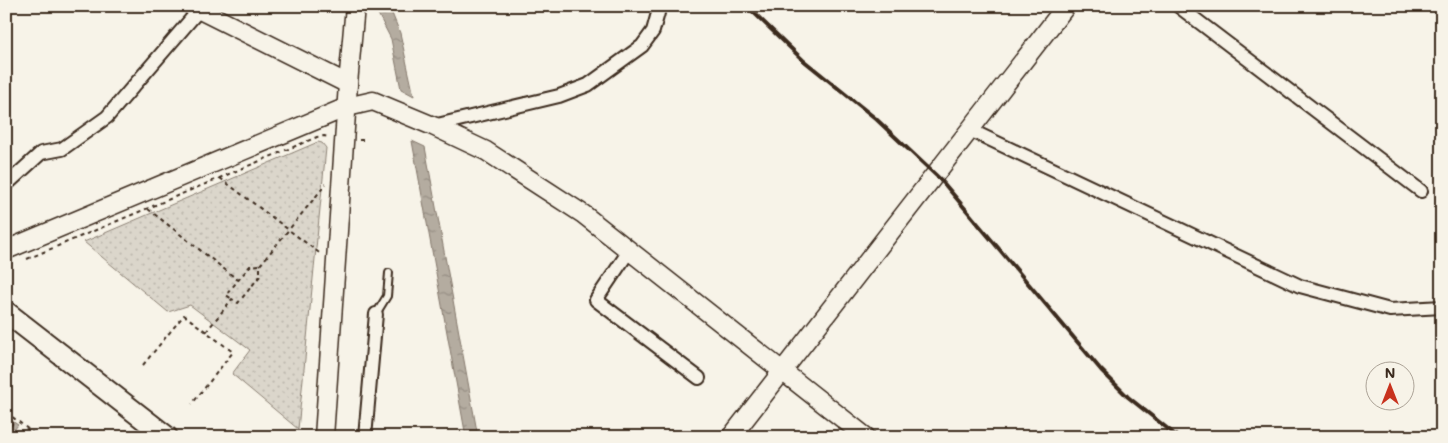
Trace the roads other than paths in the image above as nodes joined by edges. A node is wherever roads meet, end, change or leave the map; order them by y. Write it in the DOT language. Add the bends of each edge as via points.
graph roads {
  1 [pos="355,6"];
  2 [pos="657,6"];
  3 [pos="1066,6"];
  4 [pos="1178,6"];
  5 [pos="195,8"];
  6 [pos="348,84"];
  7 [pos="347,107"];
  8 [pos="433,126"];
  9 [pos="970,130"];
  10 [pos="6,185"];
  11 [pos="1421,191"];
  12 [pos="6,250"];
  13 [pos="629,251"];
  14 [pos="389,273"];
  15 [pos="1442,307"];
  16 [pos="6,312"];
  17 [pos="376,314"];
  18 [pos="781,371"];
  19 [pos="699,378"];
  20 [pos="167,437"];
  21 [pos="324,437"];
  22 [pos="365,437"];
  23 [pos="731,437"];
  24 [pos="866,437"];
  1 -- 6 [label="street"];
  2 -- 8 [label="street" via="653,31 642,46 588,85 559,96"];
  3 -- 9 [label="street"];
  4 -- 11 [label="street"];
  5 -- 6 [label="street"];
  5 -- 10 [label="street" via="107,117 62,149 41,153"];
  6 -- 7 [label="street"];
  7 -- 8 [label="street" via="373,101"];
  7 -- 12 [label="street"];
  7 -- 21 [label="street"];
  8 -- 13 [label="street" via="486,151 583,214"];
  9 -- 15 [label="street" via="1300,286 1390,310"];
  9 -- 18 [label="street"];
  13 -- 18 [label="street"];
  13 -- 19 [label="street" via="596,300"];
  14 -- 17 [label="lane" via="387,296"];
  16 -- 20 [label="main road"];
  17 -- 22 [label="street"];
  18 -- 23 [label="street"];
  18 -- 24 [label="street"];
}
